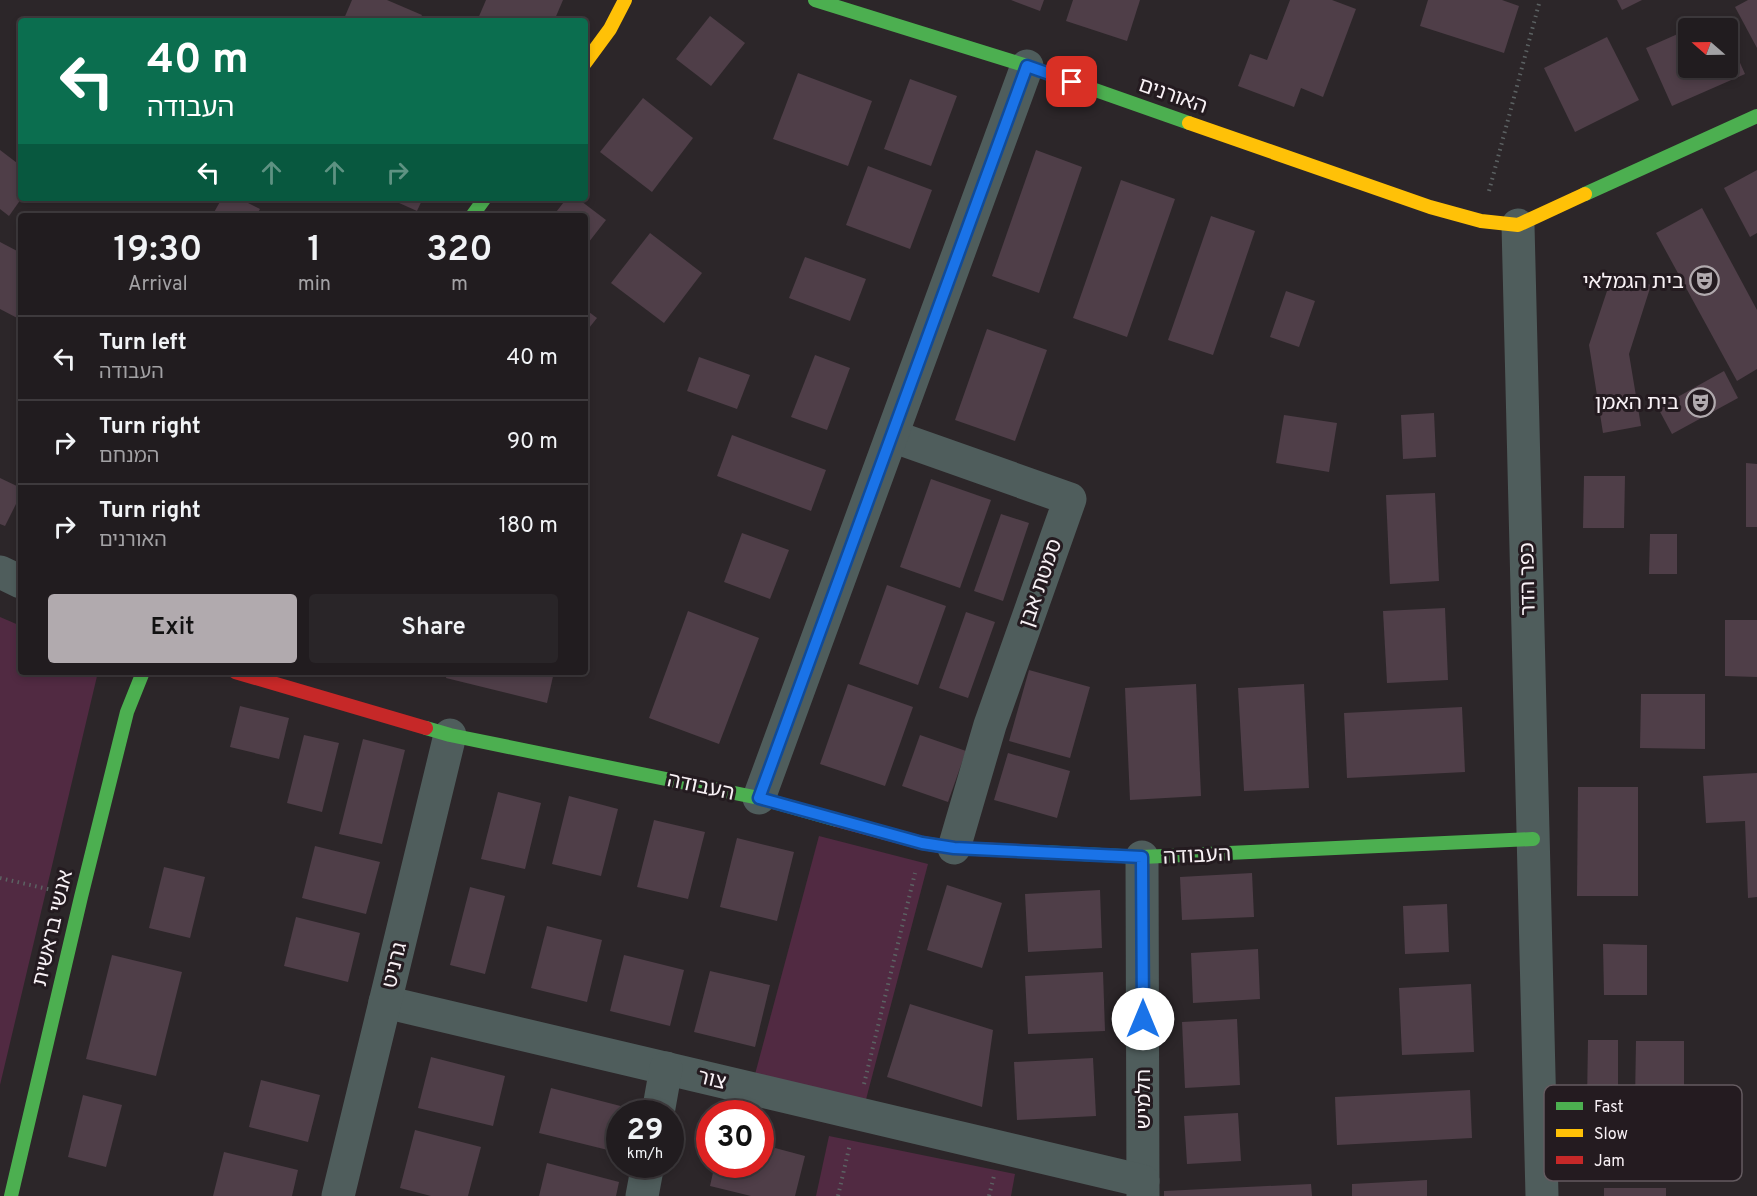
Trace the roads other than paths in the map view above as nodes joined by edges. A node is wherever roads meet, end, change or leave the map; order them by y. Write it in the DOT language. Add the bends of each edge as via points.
graph roads {
  1 [pos="625,0"];
  2 [pos="815,0"];
  3 [pos="588,59"];
  4 [pos="1027,66"];
  5 [pos="1757,116"];
  6 [pos="1518,225"];
  7 [pos="892,436"];
  8 [pos="0,572"];
  9 [pos="18,581"];
  10 [pos="142,675"];
  11 [pos="245,675"];
  12 [pos="450,735"];
  13 [pos="759,798"];
  14 [pos="1533,839"];
  15 [pos="954,848"];
  16 [pos="1142,857"];
  17 [pos="386,1002"];
  18 [pos="666,1068"];
  19 [pos="660,1100"];
  20 [pos="645,1178"];
  21 [pos="1143,1188"];
  22 [pos="11,1196"];
  23 [pos="338,1196"];
  24 [pos="642,1196"];
  25 [pos="1542,1196"];
  1 -- 3 [label="street"];
  2 -- 4 [label="street, האורנים"];
  4 -- 6 [label="street, האורנים" via="1430,207 1481,221"];
  4 -- 7 [label="street"];
  5 -- 6 [label="street"];
  6 -- 14 [label="street, כפר הדר"];
  7 -- 13 [label="street"];
  7 -- 15 [label="street, סמטת אבן" via="1070,499 990,725"];
  8 -- 9 [label="street"];
  10 -- 22 [label="street, אנשי בראשית" via="127,712"];
  11 -- 12 [label="street, העבודה"];
  12 -- 13 [label="street, העבודה"];
  12 -- 17 [label="street, גרניט"];
  13 -- 15 [label="street, העבודה" via="922,843"];
  14 -- 16 [label="street, העבודה"];
  14 -- 25 [label="street, כפר הדר"];
  15 -- 16 [label="street, העבודה"];
  16 -- 21 [label="street, חלמיש"];
  17 -- 18 [label="street, צור"];
  17 -- 23 [label="street, גרניט"];
  18 -- 19 [label="street"];
  18 -- 21 [label="street, צור"];
  20 -- 24 [label="street"];
}
